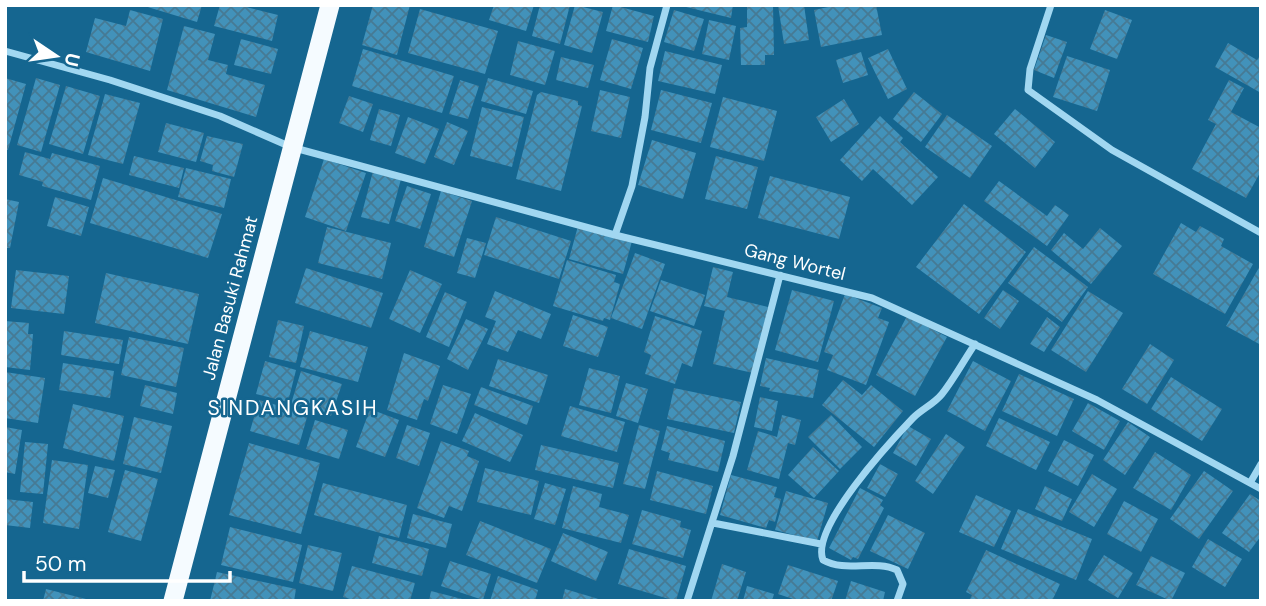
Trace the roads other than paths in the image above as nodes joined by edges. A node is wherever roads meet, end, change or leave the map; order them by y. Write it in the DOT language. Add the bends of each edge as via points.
graph roads {
  1 [pos="330,5"];
  2 [pos="667,5"];
  3 [pos="1051,5"];
  4 [pos="5,51"];
  5 [pos="292,147"];
  6 [pos="1261,233"];
  7 [pos="615,235"];
  8 [pos="779,275"];
  9 [pos="975,344"];
  10 [pos="1261,464"];
  11 [pos="1250,483"];
  12 [pos="1261,489"];
  13 [pos="713,523"];
  14 [pos="821,544"];
  15 [pos="173,601"];
  16 [pos="687,601"];
  17 [pos="897,601"];
  1 -- 5 [label="highway, Jalan Basuki Rahmat"];
  2 -- 7 [label="street" via="650,68 632,186"];
  3 -- 6 [label="street" via="1030,69 1028,90 1112,150"];
  4 -- 5 [label="street, Gang Wortel" via="220,116"];
  5 -- 7 [label="street, Gang Wortel"];
  5 -- 15 [label="highway, Jalan Basuki Rahmat"];
  7 -- 8 [label="street, Gang Wortel"];
  8 -- 9 [label="street, Gang Wortel" via="872,298"];
  8 -- 13 [label="street"];
  9 -- 11 [label="street, Gang Wortel" via="1097,400"];
  9 -- 14 [label="street" via="942,394 915,416 868,470 827,527"];
  10 -- 11 [label="street"];
  11 -- 12 [label="street, Gang Wortel"];
  13 -- 14 [label="street"];
  13 -- 16 [label="street"];
  14 -- 17 [label="street" via="823,560 832,565 888,565 897,570 903,584"];
}
